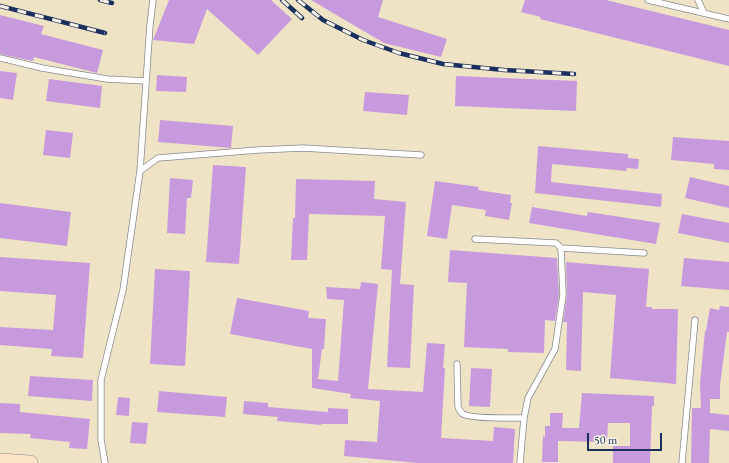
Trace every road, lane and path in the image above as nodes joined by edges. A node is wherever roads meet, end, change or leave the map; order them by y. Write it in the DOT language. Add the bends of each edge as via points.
graph roads {
  1 [pos="153,0"];
  2 [pos="648,0"];
  3 [pos="698,0"];
  4 [pos="704,13"];
  5 [pos="729,19"];
  6 [pos="0,58"];
  7 [pos="146,81"];
  8 [pos="421,155"];
  9 [pos="140,171"];
  10 [pos="475,239"];
  11 [pos="561,248"];
  12 [pos="644,253"];
  13 [pos="695,320"];
  14 [pos="457,364"];
  15 [pos="524,418"];
  16 [pos="0,461"];
  17 [pos="23,463"];
  18 [pos="105,463"];
  19 [pos="520,463"];
  20 [pos="682,463"];
  1 -- 7 [label="lane"];
  2 -- 4 [label="lane"];
  3 -- 4 [label="lane"];
  4 -- 5 [label="lane"];
  6 -- 7 [label="lane" via="99,78"];
  7 -- 9 [label="lane"];
  8 -- 9 [label="lane" via="304,148 258,150 158,158"];
  9 -- 18 [label="lane" via="123,290 101,380 101,440"];
  10 -- 11 [label="lane" via="556,243"];
  11 -- 12 [label="lane"];
  11 -- 15 [label="lane" via="563,295 555,349 528,398"];
  13 -- 20 [label="lane"];
  14 -- 15 [label="lane" via="458,406 464,415"];
  15 -- 19 [label="lane"];
  16 -- 17 [label="main road"];
}
